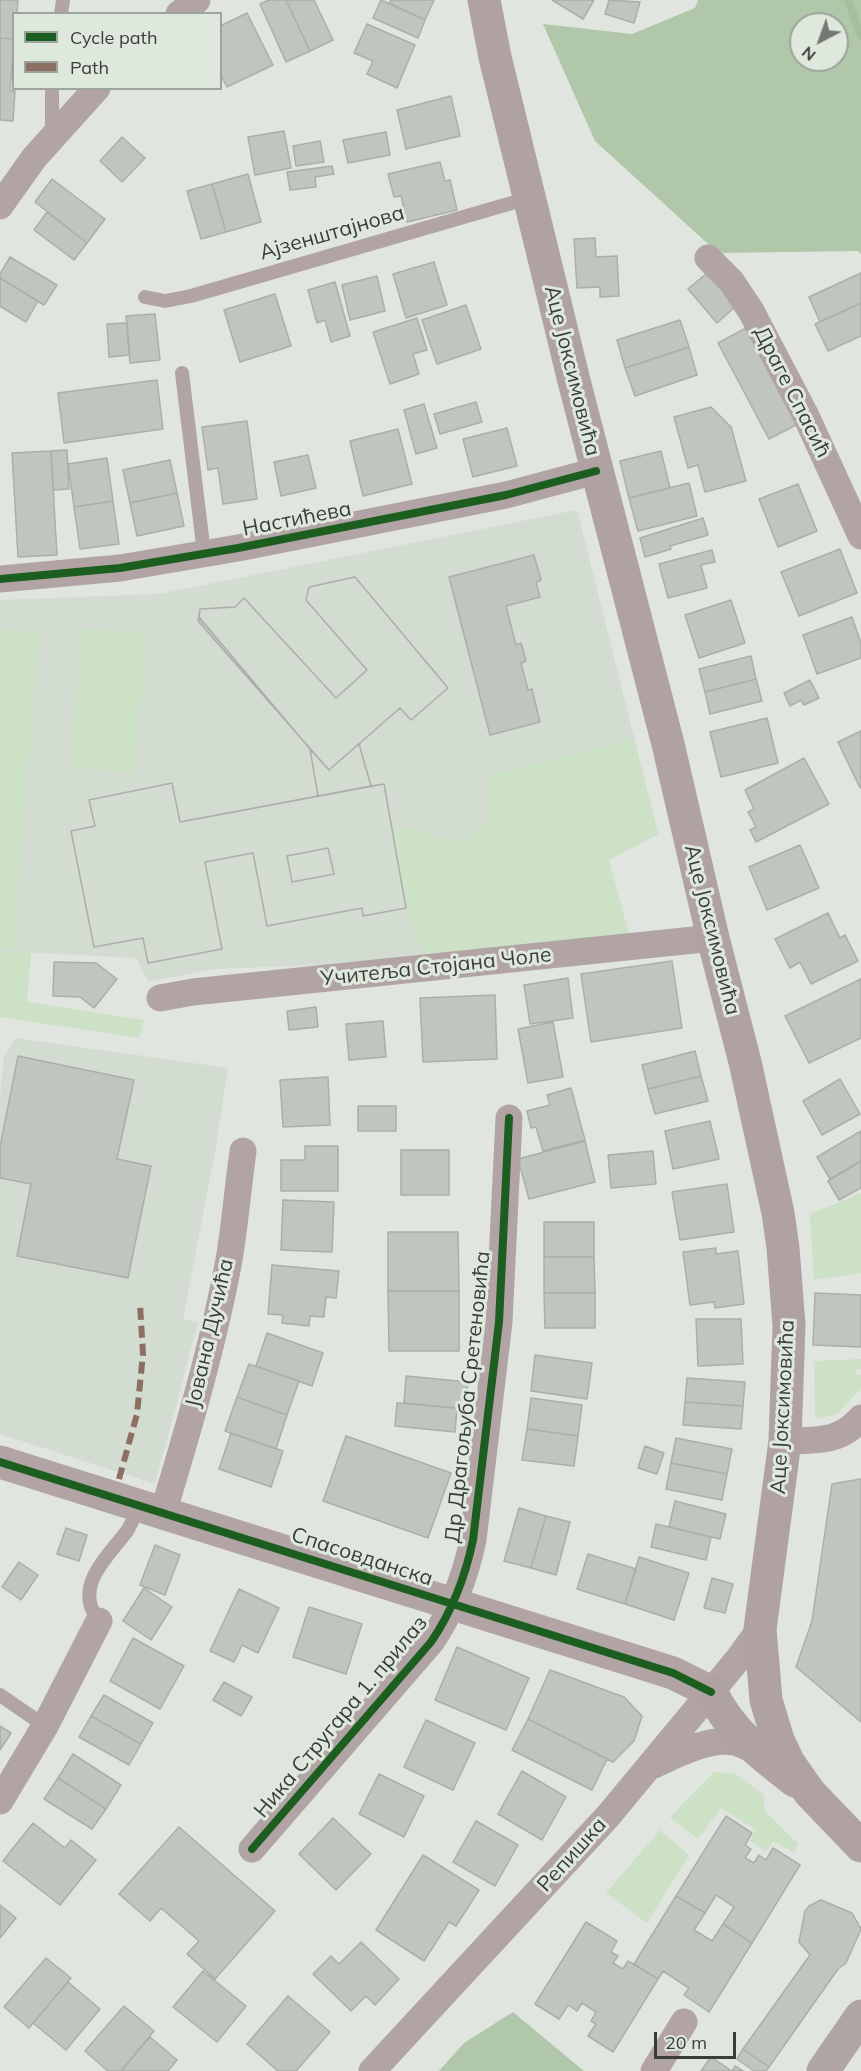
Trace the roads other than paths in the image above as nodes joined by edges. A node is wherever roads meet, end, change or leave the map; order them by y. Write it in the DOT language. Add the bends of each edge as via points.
graph roads {
  1 [pos="197,0"];
  2 [pos="484,0"];
  3 [pos="182,12"];
  4 [pos="52,90"];
  5 [pos="95,90"];
  6 [pos="52,137"];
  7 [pos="529,198"];
  8 [pos="0,206"];
  9 [pos="708,258"];
  10 [pos="145,297"];
  11 [pos="182,373"];
  12 [pos="596,471"];
  13 [pos="861,536"];
  14 [pos="204,554"];
  15 [pos="0,579"];
  16 [pos="713,938"];
  17 [pos="160,998"];
  18 [pos="509,1118"];
  19 [pos="243,1151"];
  20 [pos="861,1418"];
  21 [pos="785,1441"];
  22 [pos="0,1462"];
  23 [pos="151,1509"];
  24 [pos="453,1605"];
  25 [pos="99,1621"];
  26 [pos="760,1629"];
  27 [pos="711,1692"];
  28 [pos="0,1695"];
  29 [pos="45,1726"];
  30 [pos="767,1746"];
  31 [pos="650,1766"];
  32 [pos="0,1802"];
  33 [pos="861,1846"];
  34 [pos="252,1850"];
  35 [pos="861,2016"];
  36 [pos="684,2022"];
  37 [pos="372,2071"];
  38 [pos="654,2071"];
  39 [pos="823,2071"];
  1 -- 3 [label="street"];
  2 -- 7 [label="main road, Аце Јоксимовића"];
  4 -- 6 [label="lane"];
  5 -- 6 [label="street"];
  6 -- 8 [label="street"];
  7 -- 10 [label="lane, Ајзенштајнова" via="191,296 165,300"];
  7 -- 12 [label="main road, Аце Јоксимовића"];
  9 -- 13 [label="street, Драге Спасић" via="731,281 755,320 806,416"];
  11 -- 14 [label="lane"];
  12 -- 14 [label="street, Настићева" via="441,509"];
  12 -- 16 [label="main road, Аце Јоксимовића" via="658,703"];
  14 -- 15 [label="street, Настићева" via="120,568"];
  16 -- 17 [label="street, Учитеља Стојана Чоле"];
  16 -- 21 [label="main road, Аце Јоксимовића" via="758,1120 783,1248 789,1325"];
  18 -- 24 [label="street, Др Драгољуба Сретеновића" via="499,1322 473,1540 466,1573"];
  19 -- 23 [label="street, Јована Дучића" via="229,1260 207,1359"];
  20 -- 21 [label="street" via="843,1434 829,1439"];
  21 -- 26 [label="main road, Аце Јоксимовића"];
  22 -- 23 [label="street, Спасовданска"];
  23 -- 24 [label="street, Спасовданска"];
  23 -- 25 [label="lane, Јована Дучића" via="102,1561 92,1581 89,1602"];
  24 -- 27 [label="street, Спасовданска" via="673,1673"];
  24 -- 34 [label="street, Ника Стругара 1. прилаз" via="430,1642"];
  25 -- 29 [label="street, Јована Дучића"];
  26 -- 27 [label="street, Репишка"];
  26 -- 30 [label="main road, Аце Јоксимовића"];
  27 -- 30 [label="main road" via="740,1706"];
  27 -- 31 [label="street, Репишка"];
  28 -- 29 [label="lane"];
  29 -- 32 [label="street, Јована Дучића"];
  30 -- 31 [label="street" via="710,1744 684,1750"];
  30 -- 33 [label="main road, Аце Јоксимовића" via="789,1763 810,1793"];
  31 -- 37 [label="street, Репишка"];
  35 -- 39 [label="main road"];
  36 -- 38 [label="street"];
}
